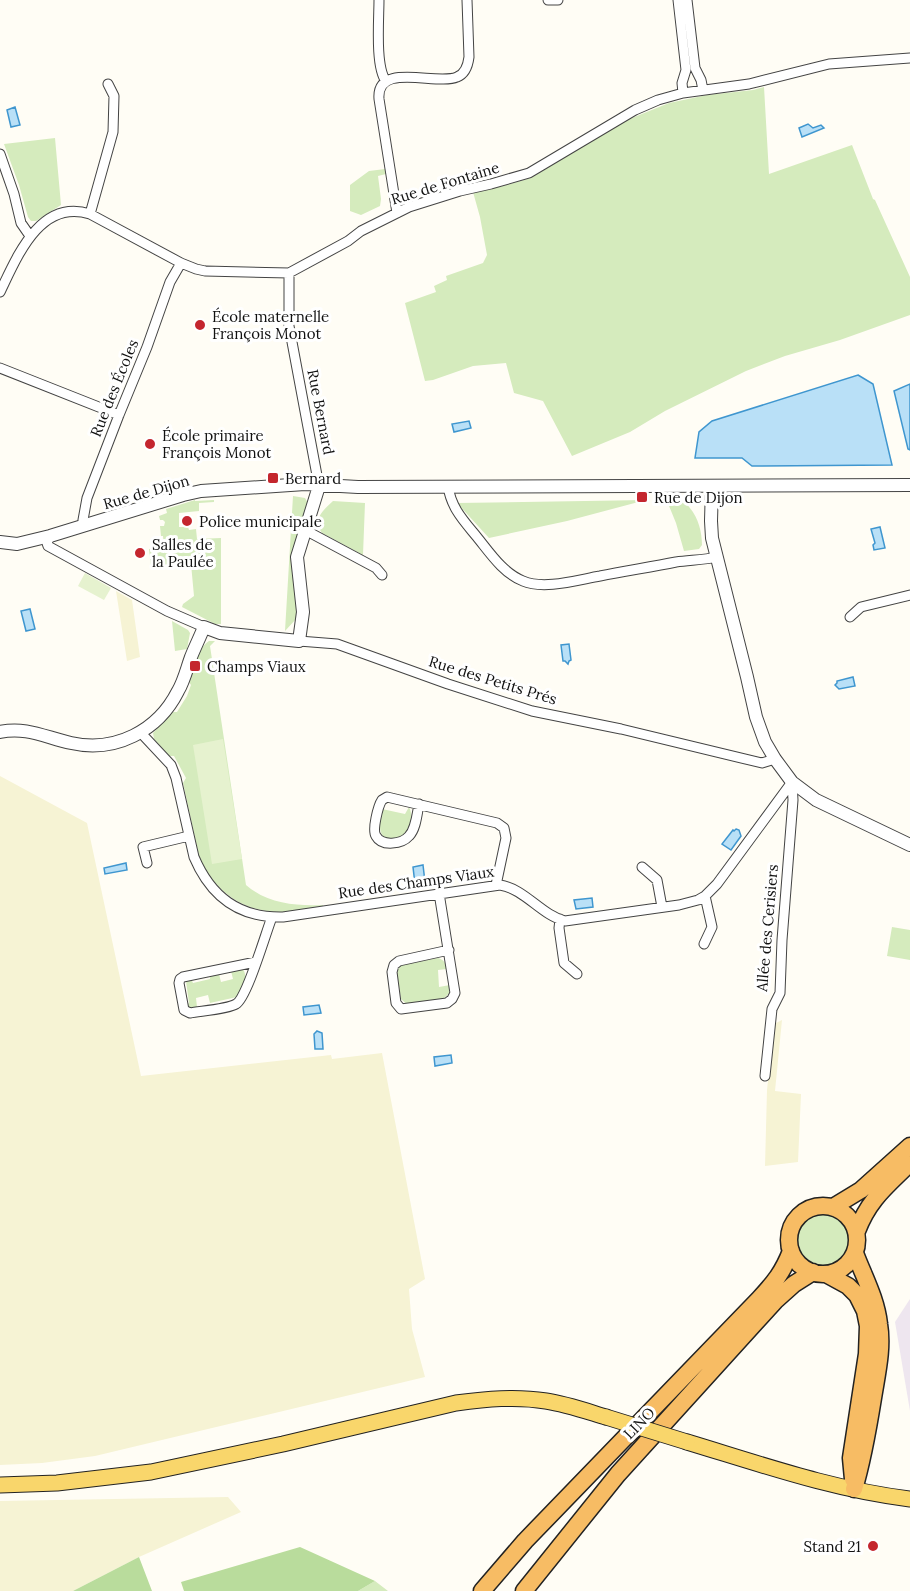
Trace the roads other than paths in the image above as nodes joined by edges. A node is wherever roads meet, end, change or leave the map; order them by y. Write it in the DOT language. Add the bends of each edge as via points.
graph roads {
  1 [pos="379,0"];
  2 [pos="467,0"];
  3 [pos="548,0"];
  4 [pos="558,0"];
  5 [pos="678,0"];
  6 [pos="687,0"];
  7 [pos="910,58"];
  8 [pos="386,81"];
  9 [pos="108,84"];
  10 [pos="703,90"];
  11 [pos="683,93"];
  12 [pos="0,154"];
  13 [pos="397,213"];
  14 [pos="90,214"];
  15 [pos="30,236"];
  16 [pos="181,263"];
  17 [pos="289,273"];
  18 [pos="0,292"];
  19 [pos="0,368"];
  20 [pos="119,415"];
  21 [pos="910,485"];
  22 [pos="319,486"];
  23 [pos="448,486"];
  24 [pos="712,486"];
  25 [pos="85,526"];
  26 [pos="305,530"];
  27 [pos="50,536"];
  28 [pos="0,542"];
  29 [pos="717,558"];
  30 [pos="382,575"];
  31 [pos="910,595"];
  32 [pos="850,617"];
  33 [pos="204,627"];
  34 [pos="299,640"];
  35 [pos="0,732"];
  36 [pos="141,733"];
  37 [pos="775,759"];
  38 [pos="792,782"];
  39 [pos="419,804"];
  40 [pos="189,836"];
  41 [pos="910,845"];
  42 [pos="147,863"];
  43 [pos="642,867"];
  44 [pos="496,885"];
  45 [pos="439,893"];
  46 [pos="705,896"];
  47 [pos="662,907"];
  48 [pos="272,917"];
  49 [pos="560,919"];
  50 [pos="704,944"];
  51 [pos="448,950"];
  52 [pos="256,962"];
  53 [pos="577,974"];
  54 [pos="765,1077"];
  55 [pos="910,1146"];
  56 [pos="910,1163"];
  57 [pos="833,1207"];
  58 [pos="856,1231"];
  59 [pos="791,1251"];
  60 [pos="855,1254"];
  61 [pos="820,1273"];
  62 [pos="0,1485"];
  63 [pos="910,1488"];
  64 [pos="855,1489"];
  65 [pos="910,1499"];
  66 [pos="482,1591"];
  67 [pos="524,1591"];
  1 -- 8 [label="street" via="380,67"];
  2 -- 8 [label="street" via="469,57 461,74 451,78"];
  3 -- 4 [label="street"];
  5 -- 11 [label="street" via="686,70"];
  6 -- 10 [label="street" via="695,68"];
  7 -- 10 [label="street, Rue de Fontaine" via="829,64 749,84"];
  8 -- 13 [label="street" via="379,95"];
  9 -- 14 [label="street" via="114,96 113,132"];
  10 -- 11 [label="street, Rue de Fontaine"];
  11 -- 13 [label="street, Rue de Fontaine" via="635,110 529,173"];
  12 -- 15 [label="street" via="21,224"];
  13 -- 17 [label="street, Rue de Fontaine"];
  14 -- 15 [label="street, Rue de Fontaine" via="65,212"];
  14 -- 16 [label="street, Rue de Fontaine"];
  15 -- 18 [label="street, Rue de Fontaine"];
  16 -- 17 [label="street, Rue de Fontaine" via="205,271"];
  16 -- 20 [label="street, Rue des Écoles" via="170,282"];
  17 -- 22 [label="street, Rue Bernard" via="289,326"];
  19 -- 20 [label="street"];
  20 -- 25 [label="street, Rue des Écoles" via="87,498"];
  21 -- 24 [label="street, Rue de Dijon"];
  22 -- 23 [label="street, Rue de Dijon"];
  22 -- 25 [label="street, Rue de Dijon" via="201,491"];
  22 -- 26 [label="street"];
  23 -- 24 [label="street, Rue de Dijon"];
  23 -- 29 [label="street" via="455,510 488,549 511,574 531,584 567,582"];
  24 -- 29 [label="street" via="711,529"];
  25 -- 27 [label="street, Rue de Dijon"];
  26 -- 30 [label="street" via="376,568"];
  26 -- 34 [label="street" via="297,557 303,612"];
  27 -- 28 [label="street, Rue de Dijon" via="17,544"];
  27 -- 33 [label="street" via="48,546"];
  29 -- 37 [label="street" via="756,717"];
  31 -- 32 [label="street" via="861,607"];
  33 -- 34 [label="street, Rue des Petits Prés" via="220,633"];
  33 -- 36 [label="street" via="179,690 167,709"];
  34 -- 37 [label="street, Rue des Petits Prés" via="337,644 532,711 762,763"];
  35 -- 36 [label="street" via="27,730 93,746"];
  36 -- 40 [label="street, Rue des Champs Viaux" via="171,765"];
  37 -- 38 [label="street"];
  38 -- 41 [label="street" via="816,800"];
  38 -- 46 [label="street"];
  38 -- 54 [label="street, Allée des Cerisiers" via="780,993 772,1009"];
  39 -- 39 [label="street" via="387,797 382,800 375,836 385,843 406,839"];
  39 -- 44 [label="street" via="504,828 506,838"];
  40 -- 42 [label="street" via="143,847"];
  40 -- 48 [label="street, Rue des Champs Viaux" via="199,869 217,893 240,910"];
  43 -- 47 [label="street" via="657,880"];
  44 -- 45 [label="street, Rue des Champs Viaux"];
  44 -- 49 [label="street, Rue des Champs Viaux" via="514,889"];
  45 -- 48 [label="street, Rue des Champs Viaux"];
  45 -- 51 [label="street"];
  46 -- 47 [label="street"];
  46 -- 50 [label="street" via="712,927"];
  47 -- 49 [label="street" via="571,921"];
  48 -- 52 [label="street"];
  49 -- 53 [label="street" via="564,963"];
  51 -- 51 [label="street" via="455,993 452,999 401,1009 396,1003 392,972 396,963"];
  52 -- 52 [label="street" via="237,1003 190,1013 184,1010 180,979"];
  55 -- 57 [label="highway, LINO" via="866,1186"];
  56 -- 58 [label="highway" via="871,1202"];
  57 -- 58 [label="highway" via="848,1216"];
  57 -- 59 [label="highway, LINO" via="811,1208 796,1218 789,1234"];
  58 -- 60 [label="highway"];
  59 -- 61 [label="highway" via="801,1266"];
  59 -- 66 [label="highway, LINO" via="778,1279 525,1541"];
  60 -- 61 [label="highway, LINO" via="841,1269"];
  60 -- 64 [label="highway" via="875,1304 880,1347"];
  61 -- 64 [label="highway" via="848,1286 857,1295 868,1326 851,1458"];
  61 -- 67 [label="highway, LINO" via="794,1284 775,1301 618,1474"];
  62 -- 64 [label="main road, bridge" via="152,1472 456,1403 510,1398 575,1407 769,1467"];
  63 -- 64 [label="main road"];
  64 -- 65 [label="main road"];
}
